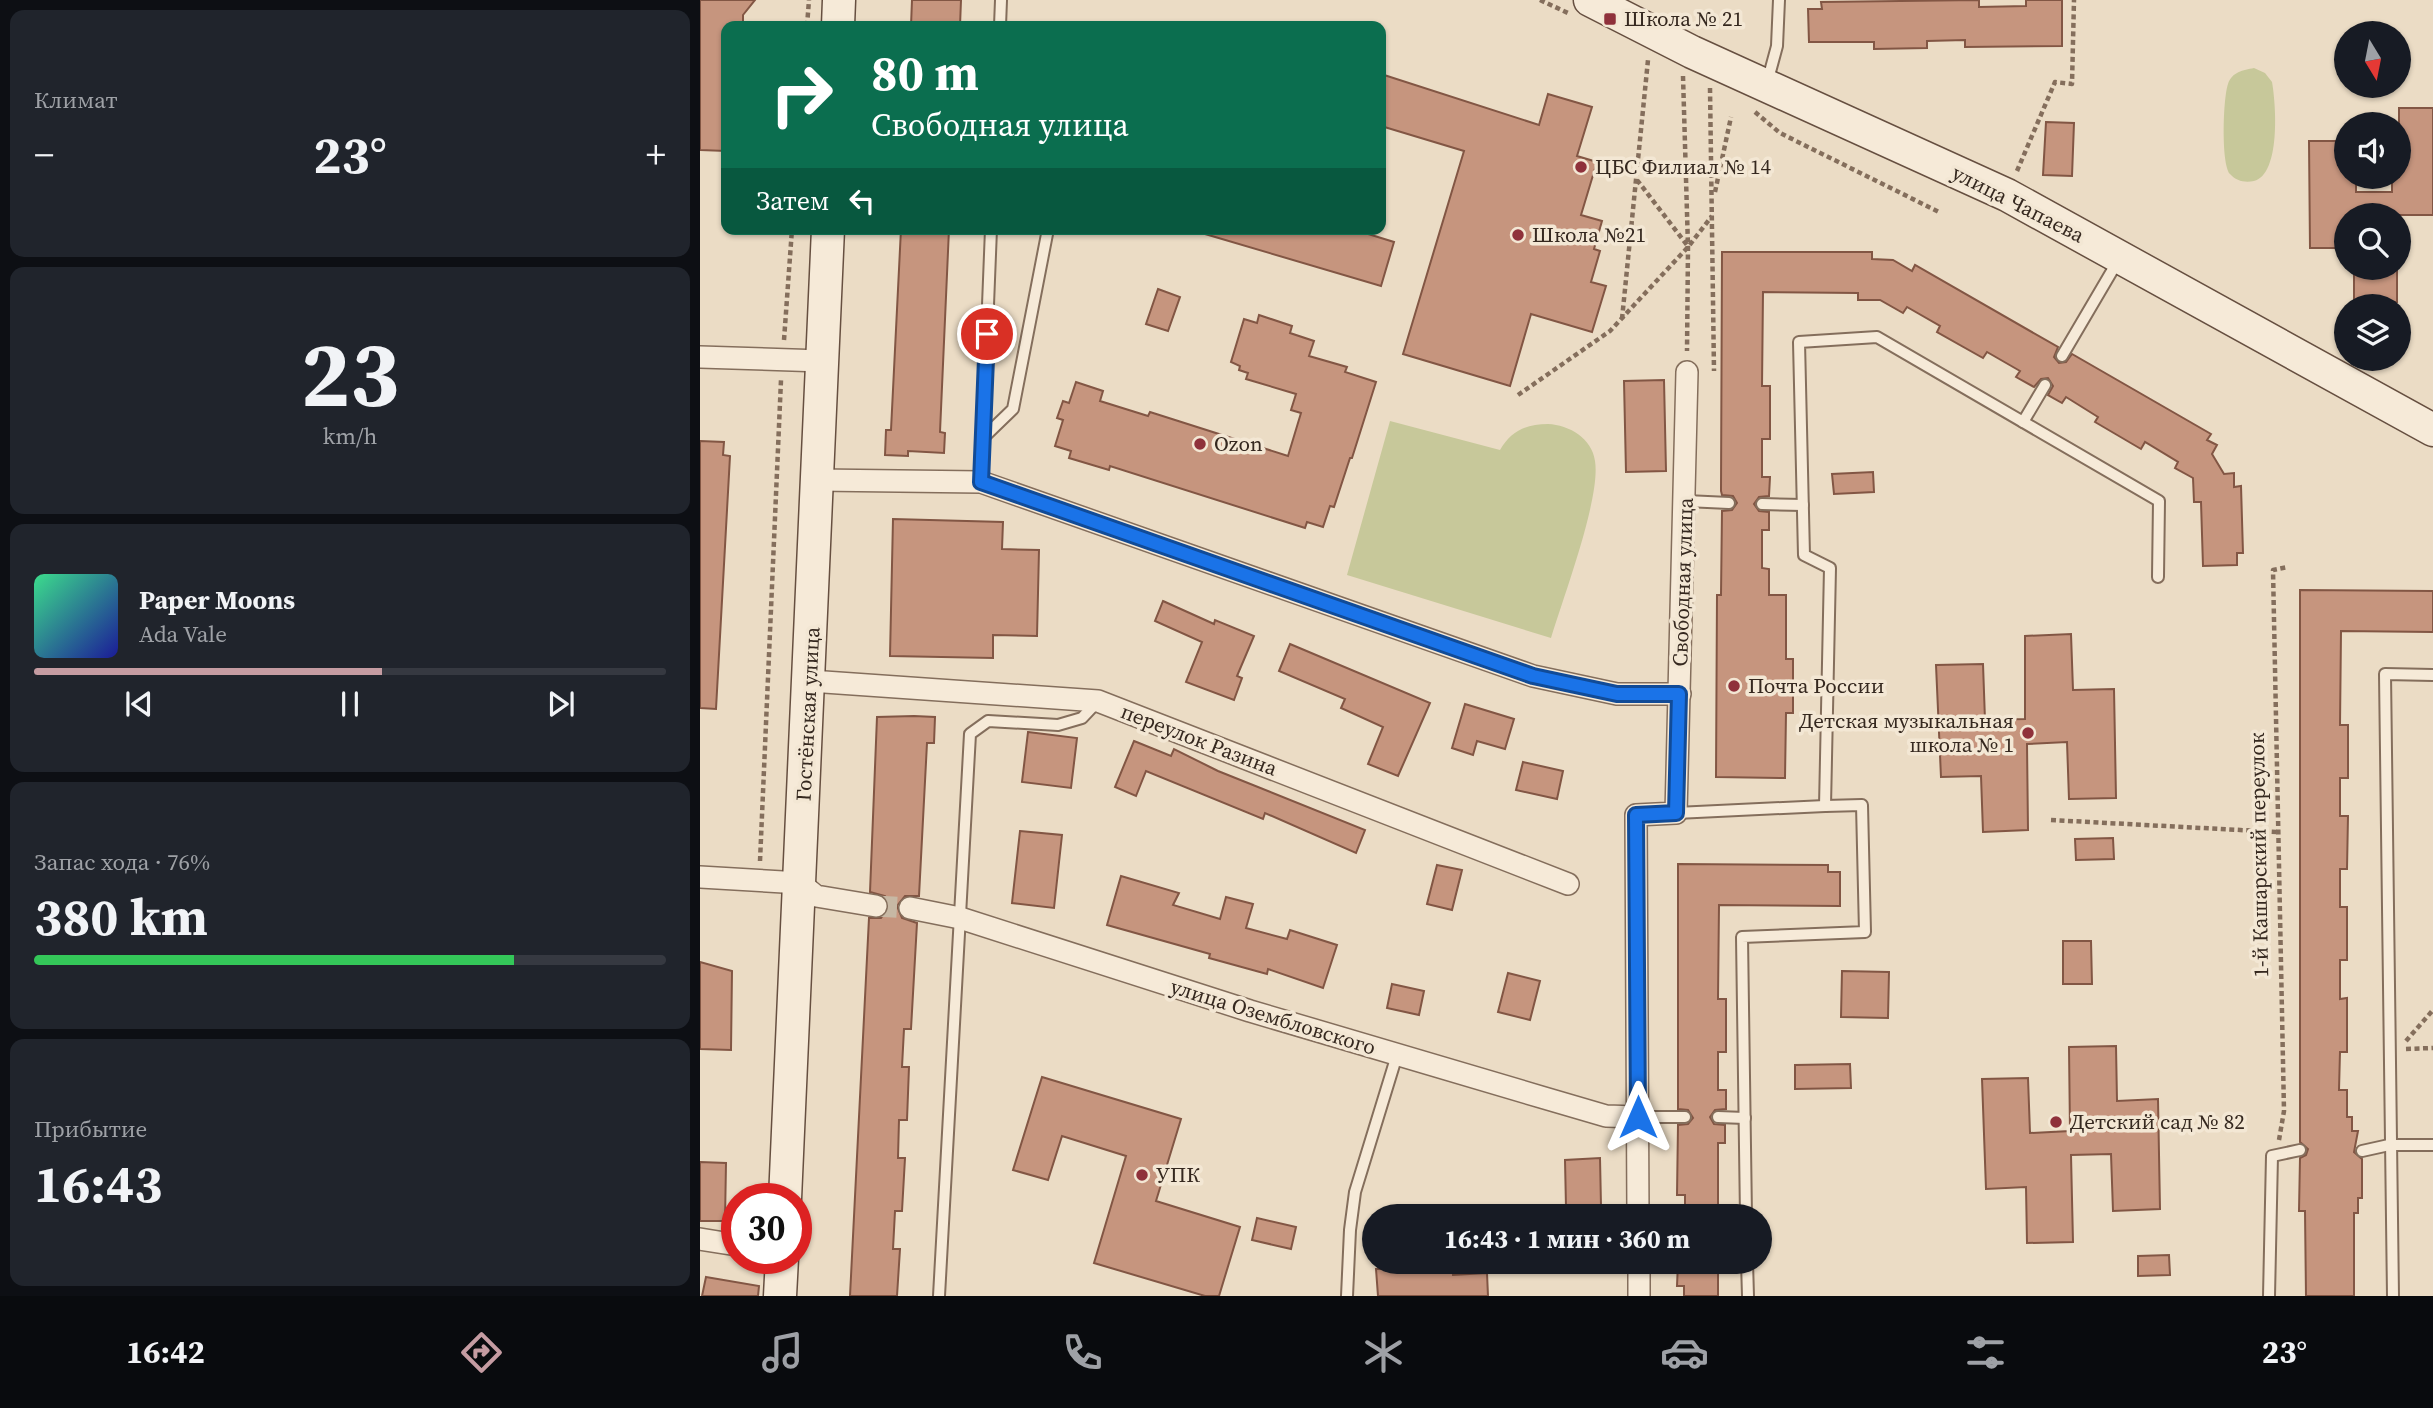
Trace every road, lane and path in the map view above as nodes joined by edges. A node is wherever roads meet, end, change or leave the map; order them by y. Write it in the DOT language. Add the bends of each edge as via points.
graph roads {
  1 [pos="809,0"];
  2 [pos="839,0"];
  3 [pos="1001,0"];
  4 [pos="1591,0"];
  5 [pos="1779,0"];
  6 [pos="2074,0"];
  7 [pos="807,21"];
  8 [pos="838,21"];
  9 [pos="999,21"];
  10 [pos="1649,53"];
  11 [pos="1683,69"];
  12 [pos="1710,84"];
  13 [pos="1766,86"];
  14 [pos="1731,117"];
  15 [pos="1636,179"];
  16 [pos="2007,195"];
  17 [pos="1712,201"];
  18 [pos="1713,215"];
  19 [pos="792,235"];
  20 [pos="828,235"];
  21 [pos="991,235"];
  22 [pos="1047,235"];
  23 [pos="1688,247"];
  24 [pos="2120,257"];
  25 [pos="1622,318"];
  26 [pos="2062,356"];
  27 [pos="700,357"];
  28 [pos="782,360"];
  29 [pos="821,361"];
  30 [pos="1714,371"];
  31 [pos="1687,372"];
  32 [pos="2045,385"];
  33 [pos="1518,396"];
  34 [pos="2023,422"];
  35 [pos="2433,430"];
  36 [pos="983,439"];
  37 [pos="817,480"];
  38 [pos="981,482"];
  39 [pos="1686,501"];
  40 [pos="1729,503"];
  41 [pos="1762,504"];
  42 [pos="1802,505"];
  43 [pos="2288,567"];
  44 [pos="2158,577"];
  45 [pos="2433,675"];
  46 [pos="810,681"];
  47 [pos="1679,694"];
  48 [pos="1098,701"];
  49 [pos="1825,806"];
  50 [pos="1676,813"];
  51 [pos="2051,820"];
  52 [pos="2278,832"];
  53 [pos="700,877"];
  54 [pos="759,879"];
  55 [pos="800,883"];
  56 [pos="1568,884"];
  57 [pos="876,906"];
  58 [pos="910,908"];
  59 [pos="960,918"];
  60 [pos="2433,1010"];
  61 [pos="2433,1048"];
  62 [pos="1397,1055"];
  63 [pos="1638,1117"];
  64 [pos="1685,1117"];
  65 [pos="1718,1117"];
  66 [pos="1745,1118"];
  67 [pos="2389,1145"];
  68 [pos="2433,1145"];
  69 [pos="2300,1150"];
  70 [pos="2362,1151"];
  71 [pos="2277,1155"];
  72 [pos="786,1183"];
  73 [pos="1638,1204"];
  74 [pos="1746,1204"];
  75 [pos="700,1239"];
  76 [pos="721,1242"];
  77 [pos="781,1274"];
  78 [pos="1639,1274"];
  79 [pos="1747,1274"];
  80 [pos="780,1296"];
  81 [pos="939,1296"];
  82 [pos="1347,1296"];
  83 [pos="1639,1296"];
  84 [pos="1748,1296"];
  85 [pos="2269,1296"];
  86 [pos="2393,1296"];
  1 -- 7 [label="path"];
  2 -- 8 [label="street"];
  3 -- 9 [label="lane"];
  4 -- 13 [label="street, улица Чапаева"];
  5 -- 13 [label="lane" via="1777,46"];
  6 -- 16 [label="path" via="2072,84 2055,82"];
  10 -- 15 [label="path"];
  11 -- 23 [label="path"];
  12 -- 17 [label="path"];
  13 -- 16 [label="street, улица Чапаева"];
  14 -- 17 [label="path"];
  15 -- 23 [label="path"];
  15 -- 25 [label="path"];
  16 -- 24 [label="street, улица Чапаева"];
  17 -- 18 [label="path"];
  18 -- 23 [label="path"];
  18 -- 30 [label="path"];
  19 -- 28 [label="path"];
  20 -- 29 [label="street, Гостёнская улица"];
  21 -- 36 [label="lane"];
  22 -- 36 [label="lane" via="1013,409"];
  23 -- 25 [label="path"];
  23 -- 31 [label="path"];
  24 -- 26 [label="lane"];
  24 -- 35 [label="street, улица Чапаева"];
  25 -- 33 [label="path"];
  27 -- 28 [label="street"];
  28 -- 29 [label="street"];
  28 -- 54 [label="path"];
  29 -- 37 [label="street, Гостёнская улица"];
  31 -- 39 [label="street, Свободная улица"];
  32 -- 34 [label="lane"];
  34 -- 42 [label="lane" via="1877,337 1799,342"];
  34 -- 44 [label="lane" via="2159,501"];
  36 -- 38 [label="lane"];
  37 -- 38 [label="street"];
  37 -- 46 [label="street, Гостёнская улица"];
  38 -- 47 [label="street" via="1533,676 1617,694"];
  39 -- 40 [label="lane"];
  39 -- 47 [label="street, Свободная улица"];
  41 -- 42 [label="lane"];
  42 -- 49 [label="lane" via="1804,555 1830,568"];
  43 -- 52 [label="path, 1-й Кашарский переулок" via="2273,570"];
  45 -- 67 [label="lane" via="2385,674"];
  46 -- 48 [label="street, переулок Разина"];
  46 -- 55 [label="street, Гостёнская улица"];
  47 -- 50 [label="street, Свободная улица"];
  48 -- 56 [label="street, переулок Разина"];
  48 -- 59 [label="lane" via="1082,718 1058,725 988,720 970,734"];
  49 -- 50 [label="lane"];
  49 -- 66 [label="lane" via="1862,805 1865,932 1742,937"];
  50 -- 63 [label="street" via="1636,815"];
  51 -- 52 [label="path"];
  52 -- 71 [label="path, 1-й Кашарский переулок" via="2284,1111"];
  53 -- 54 [label="street"];
  54 -- 55 [label="street"];
  55 -- 57 [label="street" via="816,896"];
  55 -- 72 [label="street, Гостёнская улица"];
  58 -- 59 [label="street, улица Озембловского"];
  59 -- 62 [label="street, улица Озембловского"];
  59 -- 81 [label="lane"];
  60 -- 61 [label="path" via="2399,1049"];
  62 -- 63 [label="street, улица Озембловского" via="1606,1116"];
  62 -- 82 [label="lane" via="1356,1192"];
  63 -- 64 [label="lane"];
  63 -- 73 [label="street"];
  65 -- 66 [label="lane"];
  66 -- 74 [label="lane"];
  67 -- 68 [label="lane"];
  67 -- 70 [label="lane"];
  67 -- 86 [label="lane"];
  69 -- 71 [label="lane"];
  71 -- 85 [label="lane" via="2272,1156"];
  75 -- 76 [label="street"];
  77 -- 80 [label="street"];
  78 -- 83 [label="street"];
  79 -- 84 [label="lane"];
}
